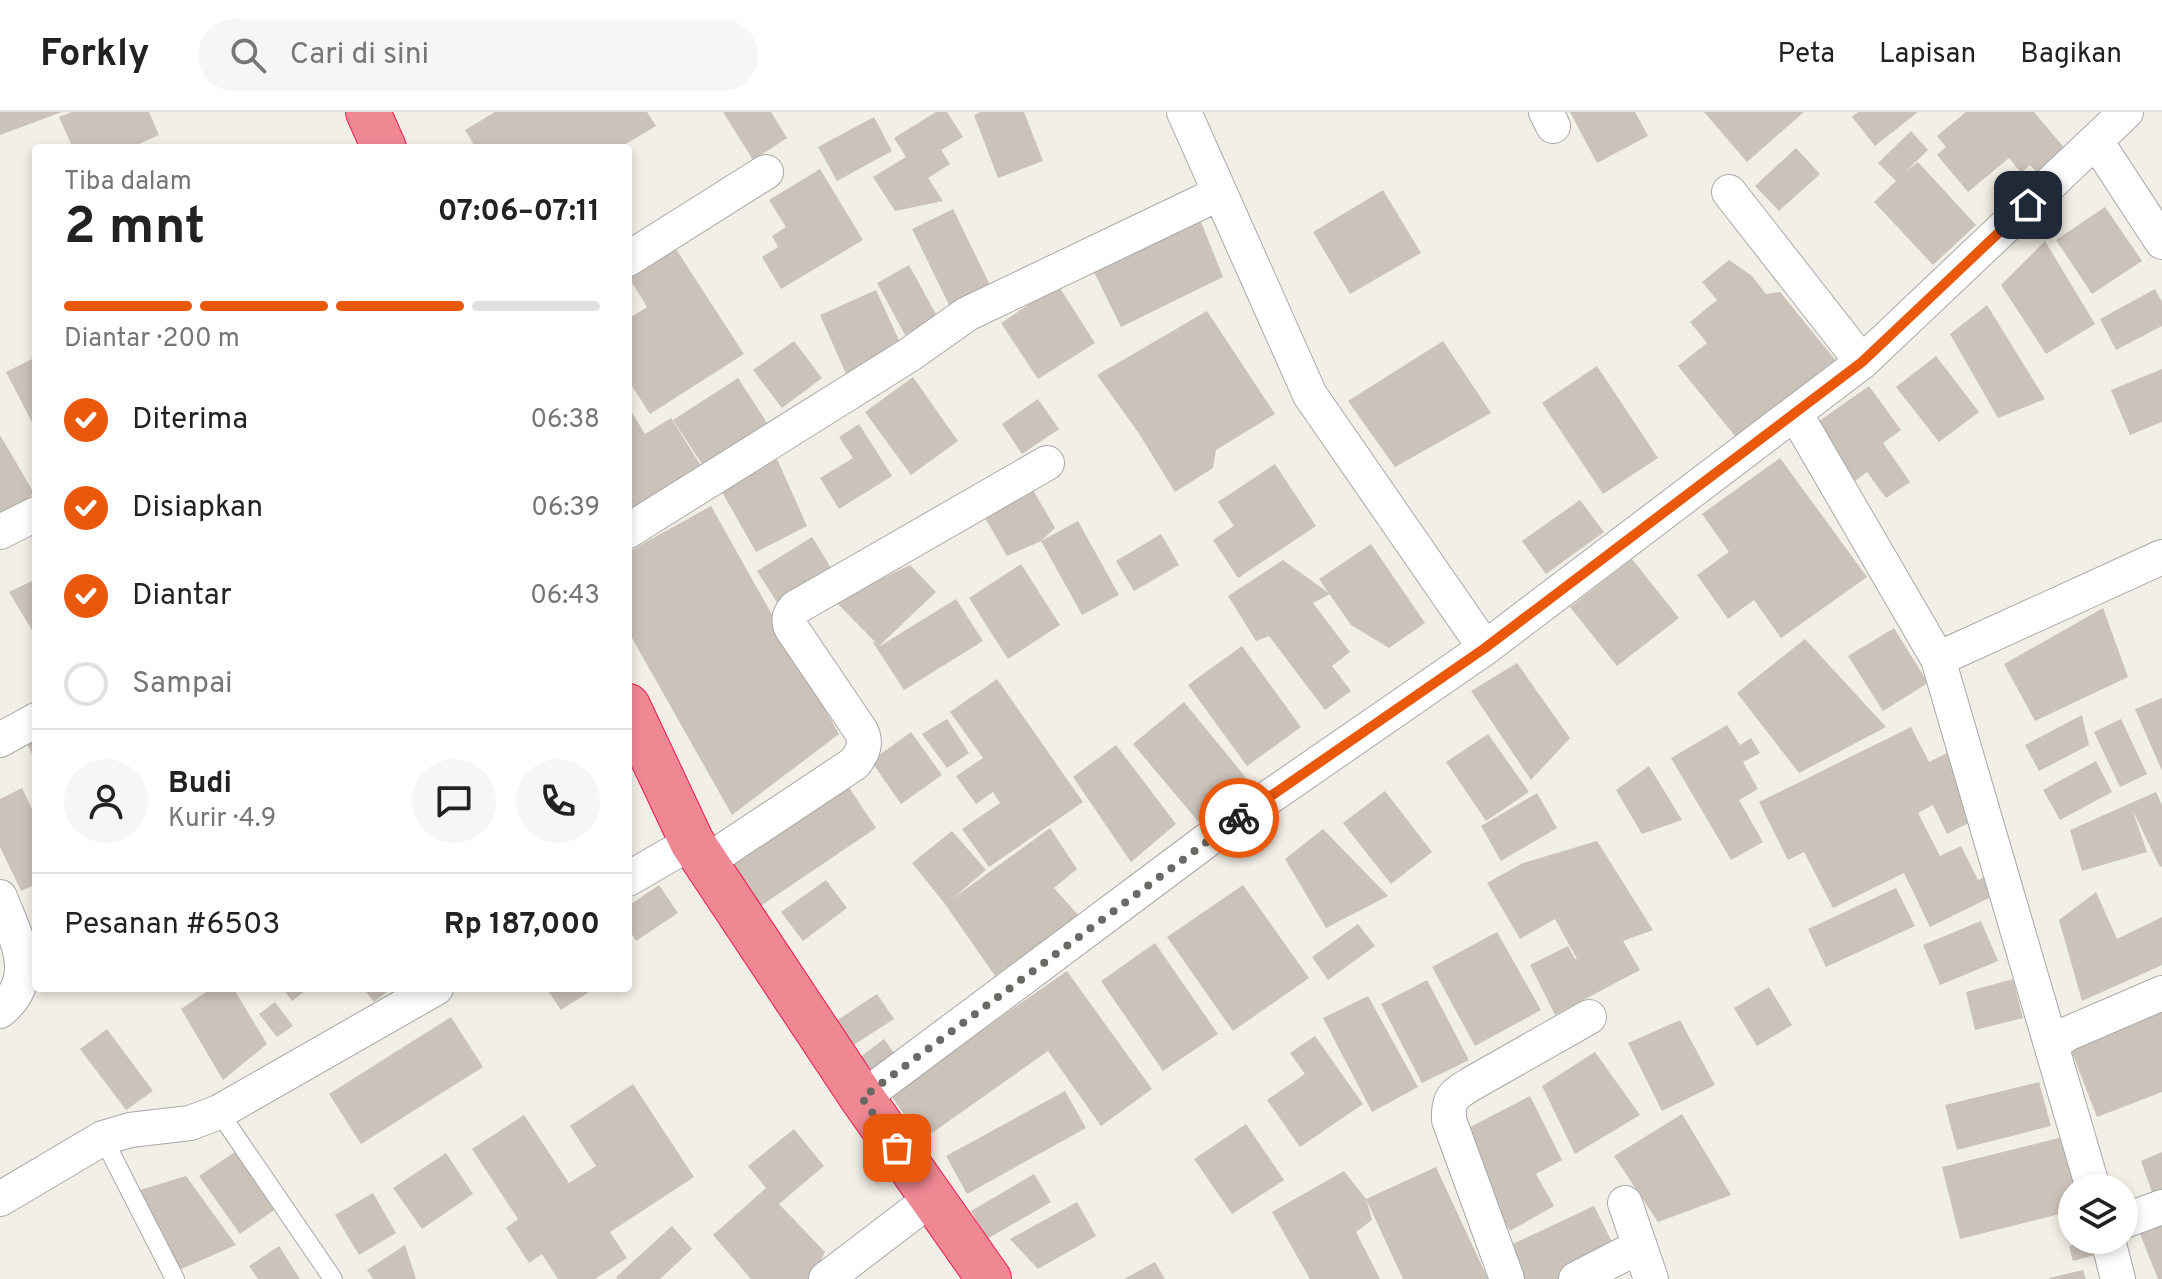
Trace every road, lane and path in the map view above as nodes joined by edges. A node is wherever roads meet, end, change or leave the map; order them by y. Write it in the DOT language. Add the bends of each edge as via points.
graph roads {
  1 [pos="368,112"];
  2 [pos="1184,112"];
  3 [pos="2126,112"];
  4 [pos="2096,141"];
  5 [pos="382,144"];
  6 [pos="766,172"];
  7 [pos="1729,192"];
  8 [pos="1220,193"];
  9 [pos="2162,242"];
  10 [pos="632,256"];
  11 [pos="1862,362"];
  12 [pos="1795,413"];
  13 [pos="1047,463"];
  14 [pos="32,516"];
  15 [pos="632,528"];
  16 [pos="0,532"];
  17 [pos="2162,557"];
  18 [pos="1485,648"];
  19 [pos="1938,659"];
  20 [pos="632,714"];
  21 [pos="32,722"];
  22 [pos="0,740"];
  23 [pos="699,852"];
  24 [pos="632,877"];
  25 [pos="0,897"];
  26 [pos="429,992"];
  27 [pos="2162,993"];
  28 [pos="0,1011"];
  29 [pos="1589,1017"];
  30 [pos="2051,1044"];
  31 [pos="862,1098"];
  32 [pos="219,1112"];
  33 [pos="103,1138"];
  34 [pos="2089,1174"];
  35 [pos="932,1198"];
  36 [pos="0,1199"];
  37 [pos="1625,1203"];
  38 [pos="2162,1207"];
  39 [pos="2138,1216"];
  40 [pos="1640,1246"];
  41 [pos="2112,1254"];
  42 [pos="175,1279"];
  43 [pos="333,1279"];
  44 [pos="826,1279"];
  45 [pos="989,1279"];
  46 [pos="1507,1279"];
  47 [pos="1576,1279"];
  48 [pos="1651,1279"];
  49 [pos="2118,1279"];
  1 -- 5 [label="highway"];
  2 -- 8 [label="street"];
  3 -- 4 [label="street"];
  4 -- 9 [label="street"];
  4 -- 11 [label="street"];
  6 -- 10 [label="street"];
  7 -- 11 [label="street"];
  8 -- 15 [label="street" via="967,314"];
  8 -- 18 [label="street" via="1310,395"];
  11 -- 12 [label="street"];
  12 -- 18 [label="street"];
  12 -- 19 [label="street"];
  13 -- 23 [label="street" via="795,608 789,619 792,629 861,731 864,748 855,763"];
  14 -- 16 [label="street"];
  17 -- 19 [label="street"];
  18 -- 31 [label="street" via="1210,838"];
  19 -- 30 [label="street"];
  20 -- 23 [label="highway"];
  21 -- 22 [label="street"];
  23 -- 24 [label="street"];
  23 -- 31 [label="highway"];
  25 -- 28 [label="street" via="21,951 22,975 18,991"];
  26 -- 32 [label="street"];
  27 -- 30 [label="street"];
  29 -- 46 [label="street" via="1471,1084 1448,1104 1449,1120"];
  30 -- 34 [label="street"];
  31 -- 35 [label="highway"];
  32 -- 33 [label="street" via="190,1123"];
  32 -- 43 [label="lane"];
  33 -- 36 [label="street"];
  33 -- 42 [label="lane"];
  35 -- 44 [label="street"];
  35 -- 45 [label="highway"];
  37 -- 40 [label="street"];
  38 -- 39 [label="street"];
  40 -- 47 [label="street"];
  40 -- 48 [label="street"];
  41 -- 49 [label="street"];
}
